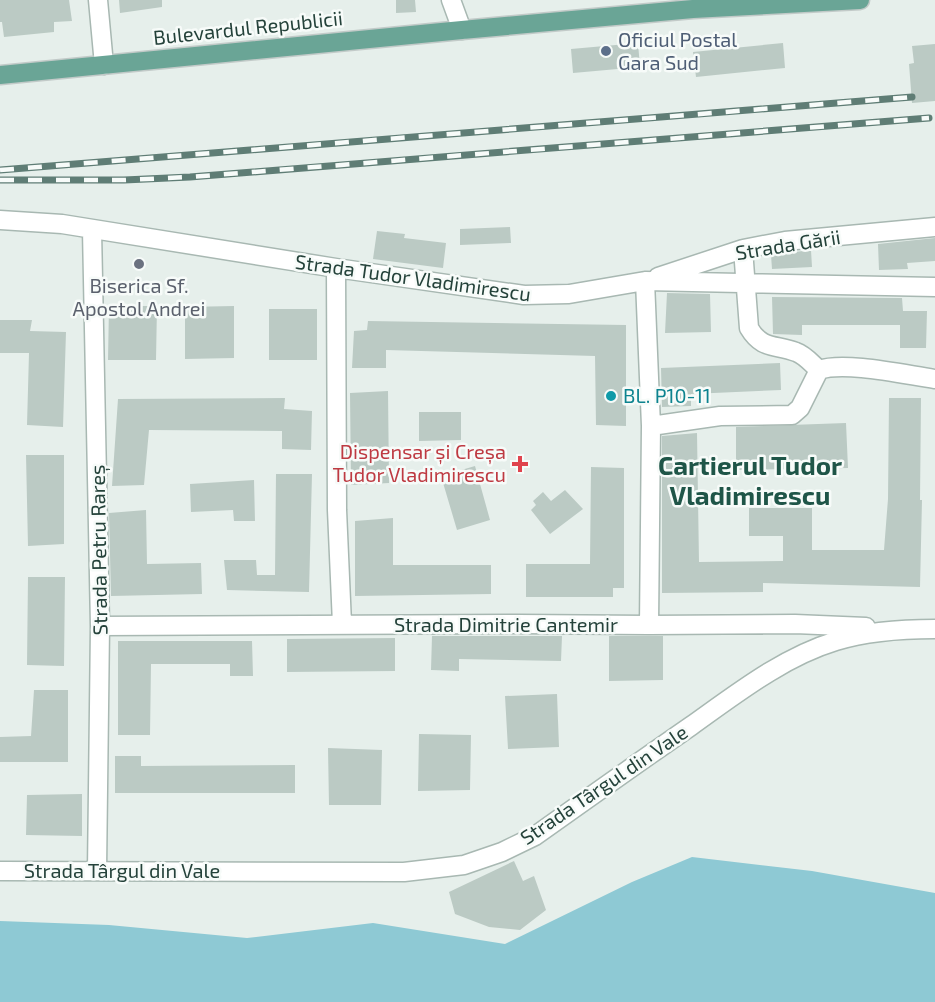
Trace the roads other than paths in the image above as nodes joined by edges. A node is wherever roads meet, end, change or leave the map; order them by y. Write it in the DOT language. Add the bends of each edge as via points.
graph roads {
  1 [pos="98,0"];
  2 [pos="451,0"];
  3 [pos="830,0"];
  4 [pos="860,0"];
  5 [pos="462,30"];
  6 [pos="104,65"];
  7 [pos="0,75"];
  8 [pos="0,220"];
  9 [pos="935,227"];
  10 [pos="92,230"];
  11 [pos="743,249"];
  12 [pos="336,268"];
  13 [pos="645,281"];
  14 [pos="746,284"];
  15 [pos="935,287"];
  16 [pos="819,370"];
  17 [pos="935,379"];
  18 [pos="651,426"];
  19 [pos="342,624"];
  20 [pos="100,626"];
  21 [pos="649,626"];
  22 [pos="912,629"];
  23 [pos="935,629"];
  24 [pos="0,871"];
  25 [pos="97,871"];
  1 -- 6 [label="street"];
  2 -- 5 [label="street"];
  3 -- 4 [label="main road, Bulevardul Republicii"];
  3 -- 5 [label="main road, Bulevardul Republicii"];
  5 -- 6 [label="main road, Bulevardul Republicii"];
  6 -- 7 [label="main road, Bulevardul Republicii"];
  8 -- 10 [label="street, Strada Tudor Vladimirescu"];
  9 -- 11 [label="street, Strada Gării" via="785,241"];
  10 -- 12 [label="street, Strada Tudor Vladimirescu"];
  10 -- 20 [label="street, Strada Petru Rareș"];
  11 -- 13 [label="street, Strada Gării"];
  11 -- 14 [label="street"];
  12 -- 13 [label="street, Strada Tudor Vladimirescu" via="524,295 569,294"];
  12 -- 19 [label="street" via="337,510"];
  13 -- 14 [label="street, Strada Tudor Vladimirescu"];
  13 -- 18 [label="street"];
  14 -- 15 [label="street, Strada Tudor Vladimirescu"];
  14 -- 16 [label="street" via="749,328 757,339 806,357"];
  16 -- 17 [label="street" via="871,370"];
  16 -- 18 [label="street" via="800,408 792,415 720,416"];
  18 -- 21 [label="street"];
  19 -- 20 [label="street, Strada Dimitrie Cantemir"];
  19 -- 21 [label="street, Strada Dimitrie Cantemir"];
  20 -- 25 [label="street, Strada Petru Rareș"];
  21 -- 22 [label="street, Strada Dimitrie Cantemir" via="795,624"];
  22 -- 23 [label="street, Strada Târgul din Vale"];
  22 -- 25 [label="street, Strada Târgul din Vale" via="863,633 808,652 734,696 535,836 464,865 404,872"];
  24 -- 25 [label="street, Strada Târgul din Vale"];
}
